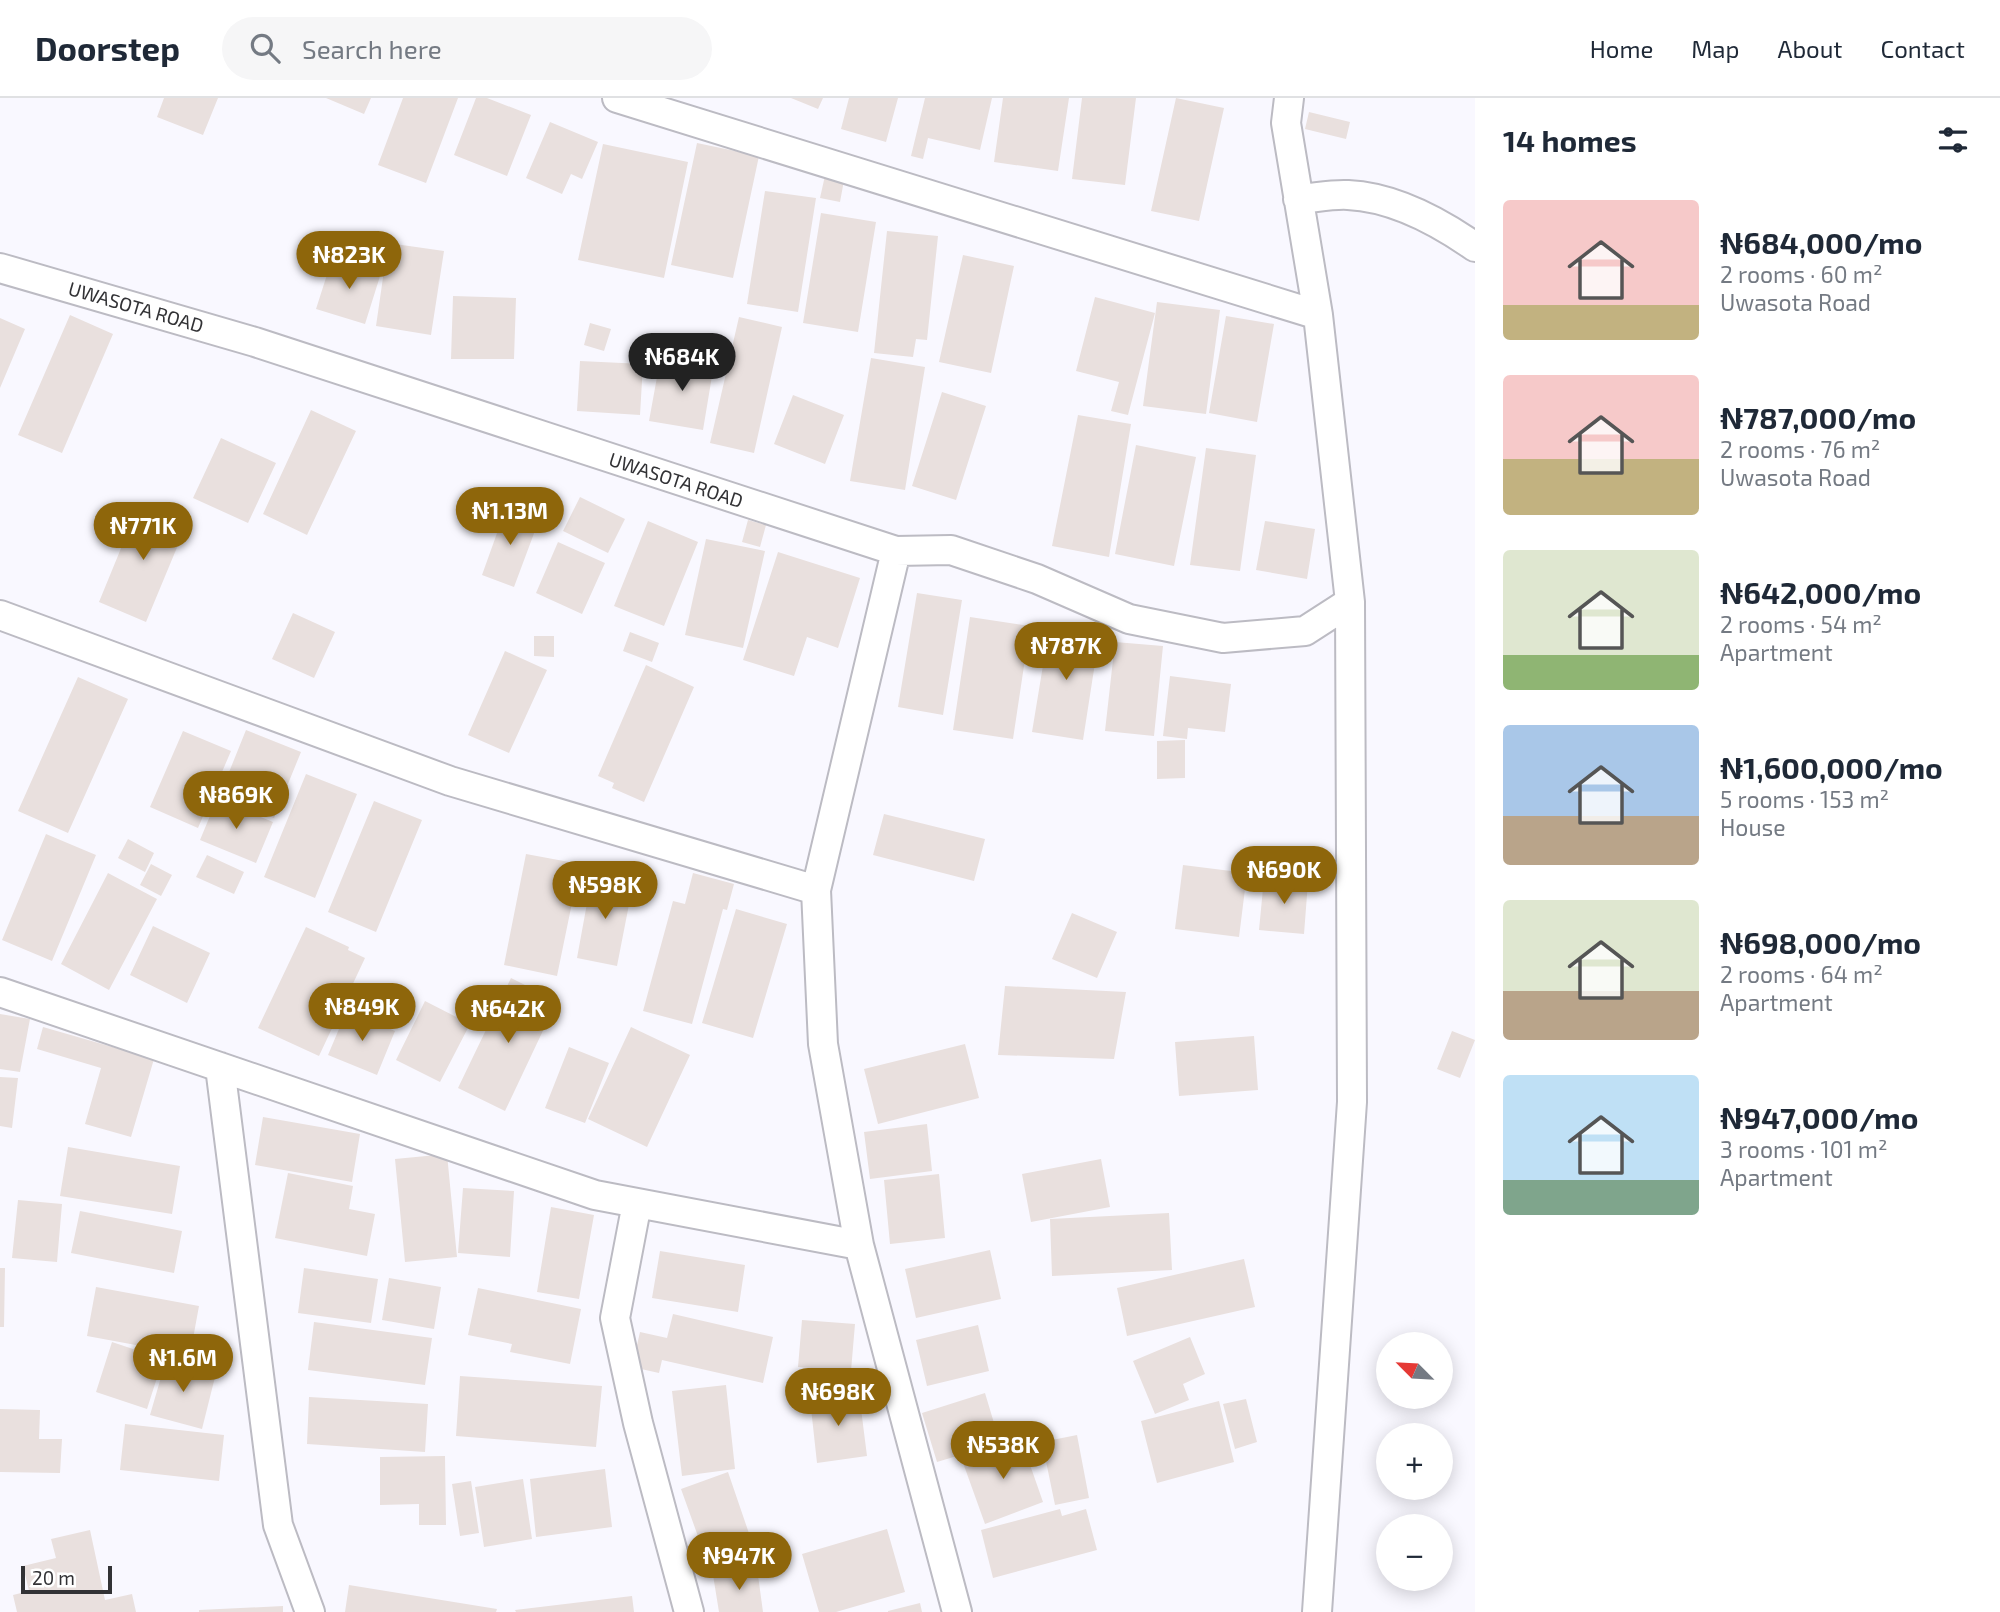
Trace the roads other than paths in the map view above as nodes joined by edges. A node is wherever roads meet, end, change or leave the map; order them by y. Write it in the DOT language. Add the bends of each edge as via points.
graph roads {
  1 [pos="617,98"];
  2 [pos="1290,98"];
  3 [pos="1298,199"];
  4 [pos="1475,247"];
  5 [pos="0,268"];
  6 [pos="1318,315"];
  7 [pos="896,551"];
  8 [pos="1350,603"];
  9 [pos="0,615"];
  10 [pos="816,890"];
  11 [pos="0,992"];
  12 [pos="220,1067"];
  13 [pos="637,1203"];
  14 [pos="859,1245"];
  15 [pos="310,1612"];
  16 [pos="689,1612"];
  17 [pos="957,1612"];
  18 [pos="1317,1612"];
  1 -- 6 [label="street"];
  2 -- 3 [label="street" via="1286,123"];
  3 -- 4 [label="street" via="1346,194 1378,199 1442,224"];
  3 -- 6 [label="street"];
  5 -- 7 [label="street, UWASOTA ROAD" via="255,342"];
  6 -- 8 [label="street"];
  7 -- 8 [label="street, UWASOTA ROAD" via="951,550 1037,579 1129,619 1223,638 1306,631"];
  7 -- 10 [label="street"];
  8 -- 18 [label="street" via="1352,1102"];
  9 -- 10 [label="street" via="450,781"];
  10 -- 14 [label="street" via="823,1044"];
  11 -- 12 [label="street"];
  12 -- 13 [label="street" via="595,1195"];
  12 -- 15 [label="street" via="278,1525"];
  13 -- 14 [label="street"];
  13 -- 16 [label="street" via="615,1318"];
  14 -- 17 [label="street"];
}
